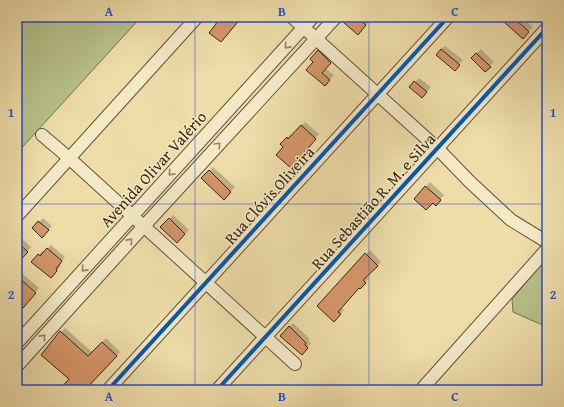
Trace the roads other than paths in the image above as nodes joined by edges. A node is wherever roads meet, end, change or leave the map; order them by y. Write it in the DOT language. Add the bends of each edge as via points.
graph roads {
  1 [pos="197,17"];
  2 [pos="292,17"];
  3 [pos="313,17"];
  4 [pos="336,17"];
  5 [pos="448,17"];
  6 [pos="304,28"];
  7 [pos="547,28"];
  8 [pos="315,40"];
  9 [pos="378,95"];
  10 [pos="42,135"];
  11 [pos="437,148"];
  12 [pos="69,158"];
  13 [pos="17,216"];
  14 [pos="132,216"];
  15 [pos="144,226"];
  16 [pos="547,242"];
  17 [pos="547,249"];
  18 [pos="206,283"];
  19 [pos="265,337"];
  20 [pos="17,343"];
  21 [pos="295,364"];
  22 [pos="17,366"];
  23 [pos="108,390"];
  24 [pos="217,390"];
  25 [pos="421,390"];
  1 -- 12 [label="street"];
  2 -- 6 [label="street"];
  3 -- 6 [label="street, Avenida Olivar Valério"];
  4 -- 8 [label="street"];
  5 -- 9 [label="street, Rua Clóvis Oliveira"];
  6 -- 8 [label="street"];
  6 -- 14 [label="street, Avenida Olivar Valério, one-way"];
  7 -- 11 [label="street, Rua Sebastião R. M. e Silva"];
  8 -- 9 [label="street"];
  15 -- 8 [label="street, one-way"];
  9 -- 11 [label="street"];
  9 -- 18 [label="street, Rua Clóvis Oliveira"];
  10 -- 12 [label="street"];
  11 -- 16 [label="street" via="511,220"];
  11 -- 19 [label="street, Rua Sebastião R. M. e Silva"];
  12 -- 13 [label="street"];
  12 -- 14 [label="street"];
  14 -- 15 [label="street"];
  14 -- 20 [label="street, Avenida Olivar Valério, one-way"];
  15 -- 18 [label="street"];
  22 -- 15 [label="street, one-way"];
  17 -- 25 [label="street"];
  18 -- 19 [label="street"];
  18 -- 23 [label="street, Rua Clóvis Oliveira"];
  19 -- 21 [label="street"];
  19 -- 24 [label="street, Rua Sebastião R. M. e Silva"];
}
